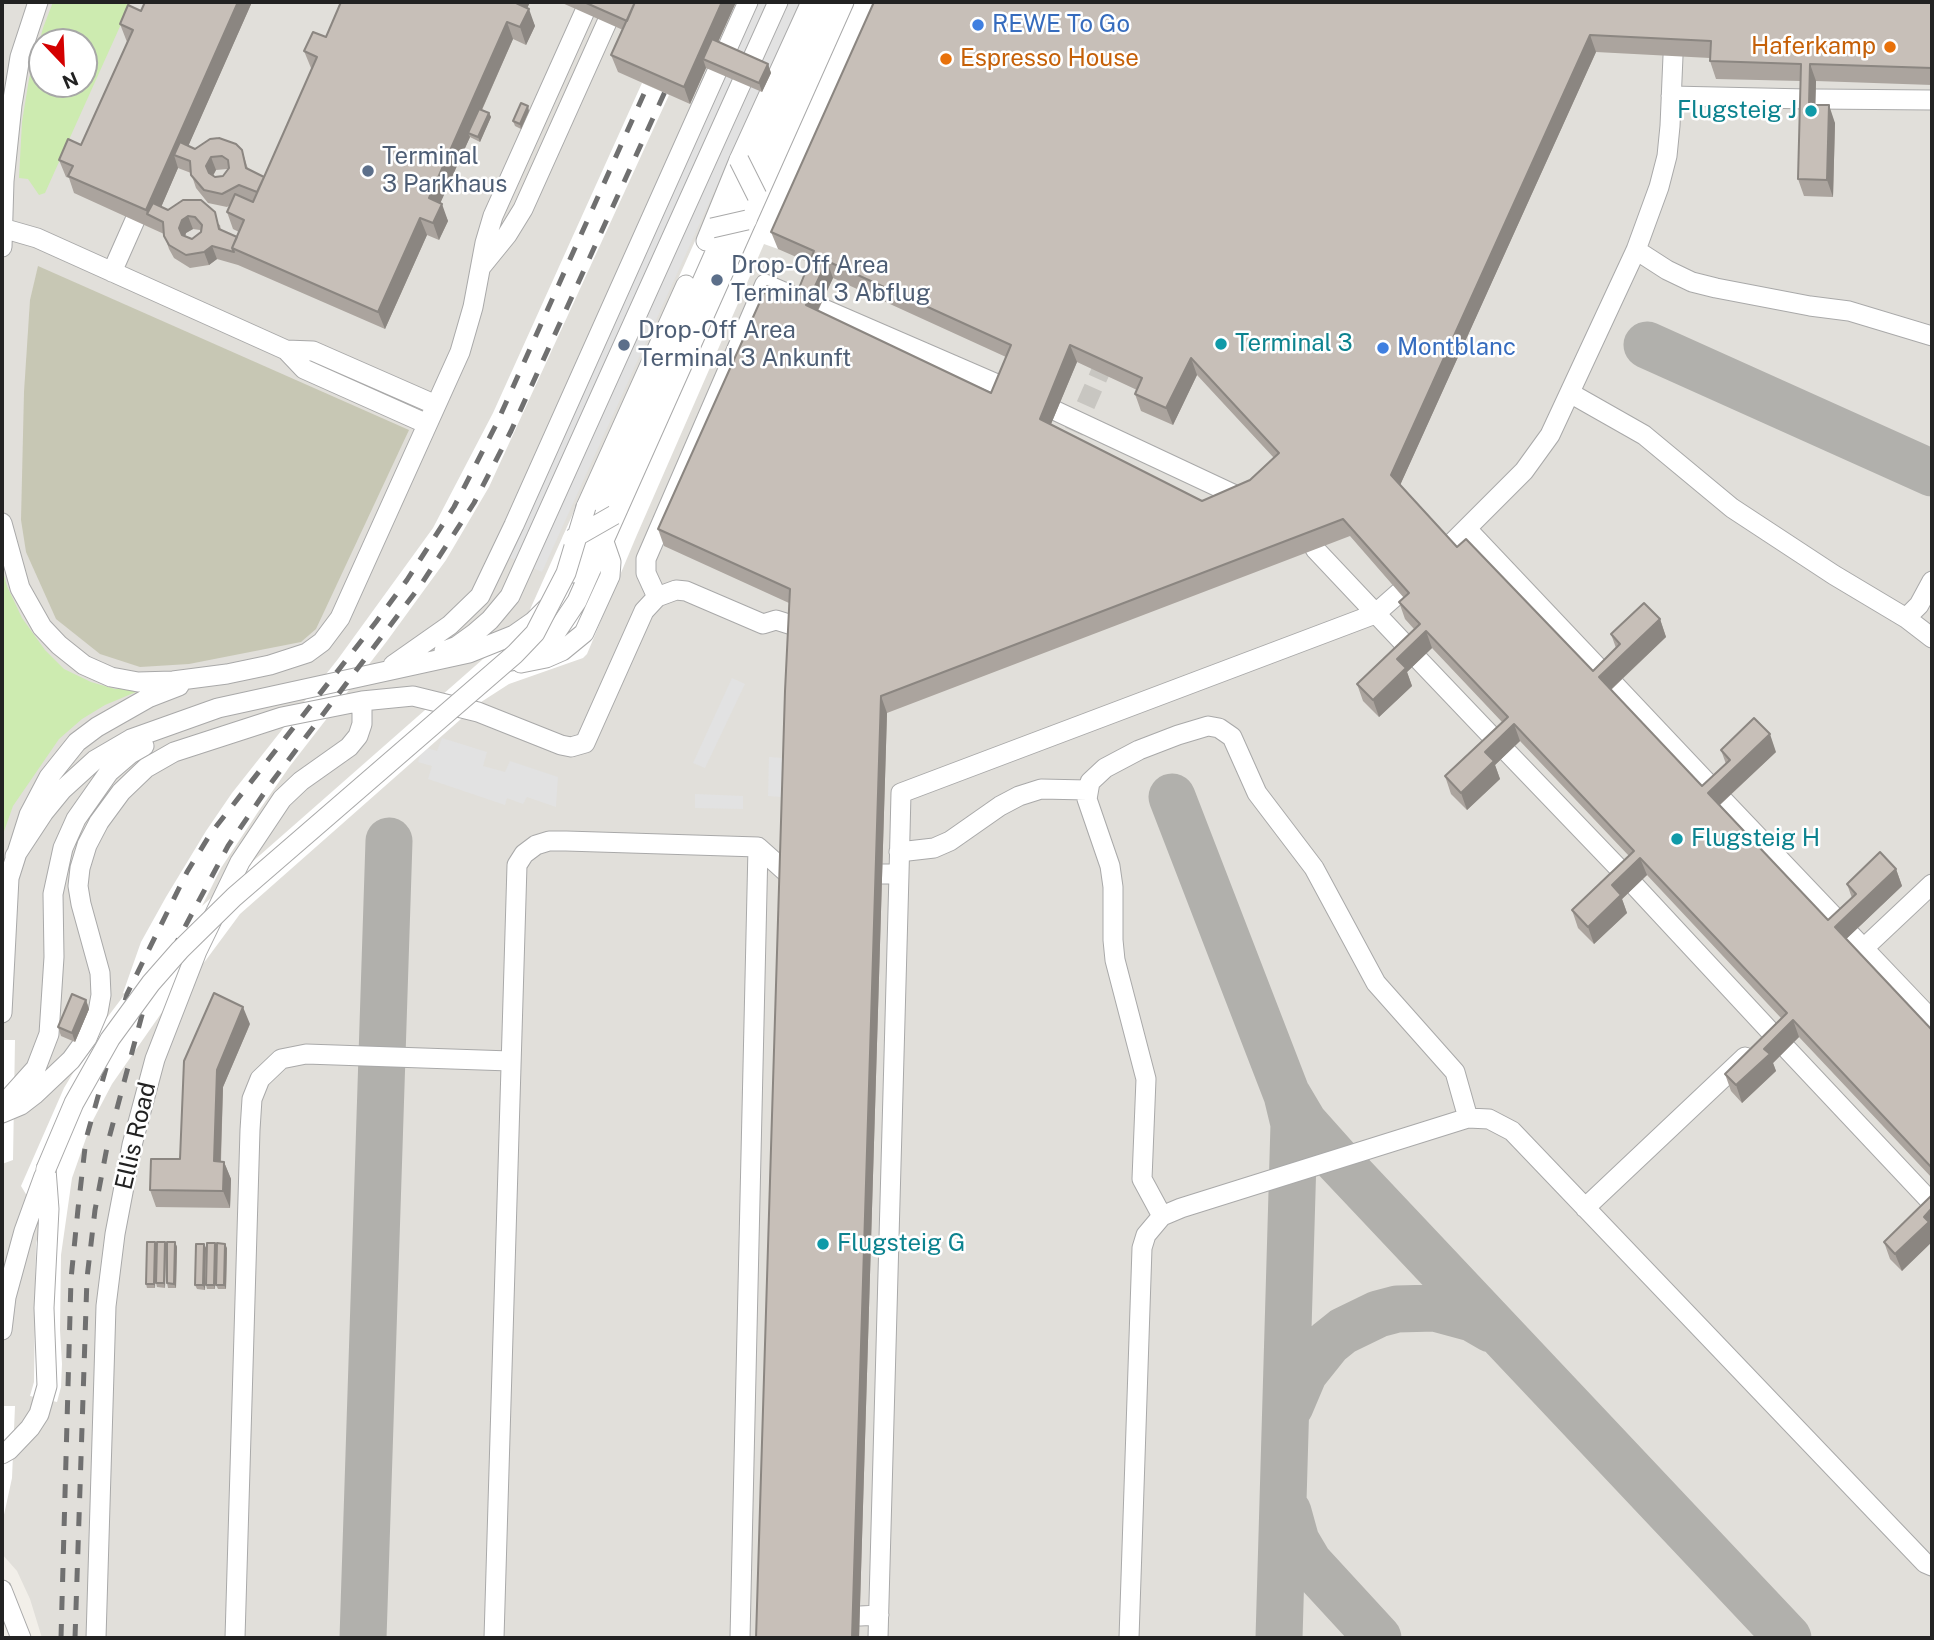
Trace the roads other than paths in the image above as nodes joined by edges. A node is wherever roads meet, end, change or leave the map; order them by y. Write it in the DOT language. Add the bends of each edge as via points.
graph roads {
  1 [pos="38,2"];
  2 [pos="589,2"];
  3 [pos="616,2"];
  4 [pos="748,2"];
  5 [pos="778,2"];
  6 [pos="811,2"];
  7 [pos="827,2"];
  8 [pos="844,2"];
  9 [pos="1673,56"];
  10 [pos="1671,96"];
  11 [pos="1932,100"];
  12 [pos="739,160"];
  13 [pos="757,196"];
  14 [pos="2,205"];
  15 [pos="652,216"];
  16 [pos="135,220"];
  17 [pos="747,220"];
  18 [pos="2,228"];
  19 [pos="712,228"];
  20 [pos="2,247"];
  21 [pos="1636,250"];
  22 [pos="665,254"];
  23 [pos="481,268"];
  24 [pos="629,268"];
  25 [pos="112,272"];
  26 [pos="1932,336"];
  27 [pos="286,350"];
  28 [pos="1006,388"];
  29 [pos="1570,393"];
  30 [pos="436,405"];
  31 [pos="1056,411"];
  32 [pos="427,424"];
  33 [pos="1248,501"];
  34 [pos="586,507"];
  35 [pos="2,523"];
  36 [pos="1467,529"];
  37 [pos="578,535"];
  38 [pos="603,540"];
  39 [pos="1448,547"];
  40 [pos="1315,550"];
  41 [pos="1932,581"];
  42 [pos="1400,592"];
  43 [pos="657,597"];
  44 [pos="1375,614"];
  45 [pos="1906,618"];
  46 [pos="795,626"];
  47 [pos="1932,638"];
  48 [pos="537,646"];
  49 [pos="499,667"];
  50 [pos="383,672"];
  51 [pos="227,674"];
  52 [pos="288,693"];
  53 [pos="362,701"];
  54 [pos="1087,790"];
  55 [pos="758,847"];
  56 [pos="899,852"];
  57 [pos="15,856"];
  58 [pos="786,872"];
  59 [pos="1932,884"];
  60 [pos="1853,937"];
  61 [pos="2,1013"];
  62 [pos="1932,1020"];
  63 [pos="49,1034"];
  64 [pos="1780,1041"];
  65 [pos="510,1061"];
  66 [pos="48,1083"];
  67 [pos="2,1106"];
  68 [pos="2,1113"];
  69 [pos="1468,1118"];
  70 [pos="46,1169"];
  71 [pos="1932,1203"];
  72 [pos="1586,1208"];
  73 [pos="1162,1216"];
  74 [pos="2,1330"];
  75 [pos="2,1454"];
  76 [pos="1932,1566"];
  77 [pos="2,1590"];
  78 [pos="740,1613"];
  79 [pos="764,1614"];
  80 [pos="21,1638"];
  81 [pos="96,1638"];
  82 [pos="235,1638"];
  83 [pos="494,1638"];
  84 [pos="740,1638"];
  85 [pos="878,1638"];
  86 [pos="1129,1638"];
  1 -- 14 [label="street" via="16,76"];
  2 -- 23 [label="street" via="505,186"];
  3 -- 23 [label="street" via="523,209"];
  4 -- 15 [label="street"];
  5 -- 22 [label="street"];
  6 -- 12 [label="street"];
  7 -- 50 [label="street" via="565,587 534,621 498,643"];
  8 -- 13 [label="street"];
  9 -- 10 [label="street"];
  10 -- 11 [label="street"];
  10 -- 21 [label="street" via="1667,156"];
  12 -- 13 [label="street, bridge"];
  12 -- 19 [label="street"];
  13 -- 17 [label="street"];
  14 -- 18 [label="street"];
  15 -- 22 [label="street"];
  15 -- 24 [label="street"];
  16 -- 25 [label="street"];
  17 -- 19 [label="street, bridge"];
  17 -- 38 [label="street, bridge"];
  18 -- 20 [label="street"];
  18 -- 25 [label="street" via="37,238"];
  19 -- 34 [label="street"];
  21 -- 26 [label="street" via="1667,270 1704,285 1849,311"];
  21 -- 29 [label="street"];
  22 -- 24 [label="street"];
  22 -- 50 [label="street" via="506,602 457,646"];
  23 -- 30 [label="street" via="460,352"];
  24 -- 50 [label="street" via="480,596 450,625"];
  25 -- 27 [label="street"];
  27 -- 30 [label="street" via="313,351"];
  27 -- 32 [label="street" via="304,369"];
  28 -- 43 [label="street" via="765,284 646,559 646,573"];
  29 -- 36 [label="street" via="1536,456"];
  29 -- 45 [label="street" via="1644,435 1752,522"];
  30 -- 32 [label="street"];
  31 -- 33 [label="street"];
  32 -- 51 [label="street" via="332,630 307,653"];
  34 -- 37 [label="street, bridge"];
  34 -- 38 [label="street, bridge"];
  35 -- 51 [label="street" via="25,598 42,627 84,665 138,682"];
  36 -- 39 [label="street"];
  36 -- 60 [label="street"];
  37 -- 38 [label="street, bridge"];
  37 -- 48 [label="street, bridge" via="568,545 543,600"];
  38 -- 48 [label="street"];
  38 -- 48 [label="street" via="570,613 557,631"];
  40 -- 44 [label="street"];
  41 -- 45 [label="street"];
  42 -- 44 [label="street"];
  43 -- 46 [label="street" via="687,591 763,624 776,620"];
  43 -- 53 [label="street" via="644,611 585,743 561,745 478,712 413,696"];
  44 -- 56 [label="street" via="901,793"];
  44 -- 64 [label="street"];
  45 -- 47 [label="street"];
  48 -- 49 [label="street, bridge"];
  48 -- 49 [label="street"];
  49 -- 70 [label="street, bridge" via="234,897 180,950 110,1039 74,1103"];
  50 -- 52 [label="street"];
  51 -- 57 [label="street" via="148,698 78,742 49,777"];
  52 -- 57 [label="street" via="169,724 107,753 62,790"];
  52 -- 63 [label="street" via="149,743 109,772 93,792 76,819 55,881"];
  53 -- 66 [label="street" via="282,716 174,752 146,768 121,792 87,845 78,887 100,973 98,1012 87,1038"];
  53 -- 81 [label="street, Ellis Road" via="358,736 282,799 240,862 197,951 155,1059 129,1156 106,1306"];
  54 -- 56 [label="street" via="1041,789 1019,796 942,845"];
  54 -- 69 [label="street" via="1105,768 1139,750 1208,726 1227,732 1261,799 1318,876 1376,983 1455,1072"];
  54 -- 73 [label="street" via="1088,806 1110,866 1115,960 1146,1079 1142,1179"];
  55 -- 58 [label="street"];
  55 -- 65 [label="street" via="549,841 529,849 515,871"];
  55 -- 78 [label="street"];
  56 -- 85 [label="street" via="890,874 869,1615"];
  57 -- 61 [label="street" via="9,878"];
  59 -- 60 [label="street"];
  60 -- 62 [label="street"];
  63 -- 66 [label="street" via="57,1055"];
  63 -- 67 [label="street" via="36,1068"];
  64 -- 71 [label="street"];
  64 -- 72 [label="street"];
  65 -- 82 [label="street" via="306,1054 281,1059 260,1079 252,1099 250,1130"];
  65 -- 83 [label="street"];
  66 -- 68 [label="street" via="21,1105"];
  69 -- 72 [label="street" via="1489,1119 1512,1131"];
  69 -- 73 [label="street"];
  70 -- 74 [label="street" via="6,1297"];
  70 -- 75 [label="street" via="50,1227 44,1286 44,1399 30,1428"];
  72 -- 76 [label="street"];
  73 -- 86 [label="street" via="1142,1248"];
  77 -- 80 [label="street"];
  78 -- 79 [label="street"];
  78 -- 84 [label="street"];
}
